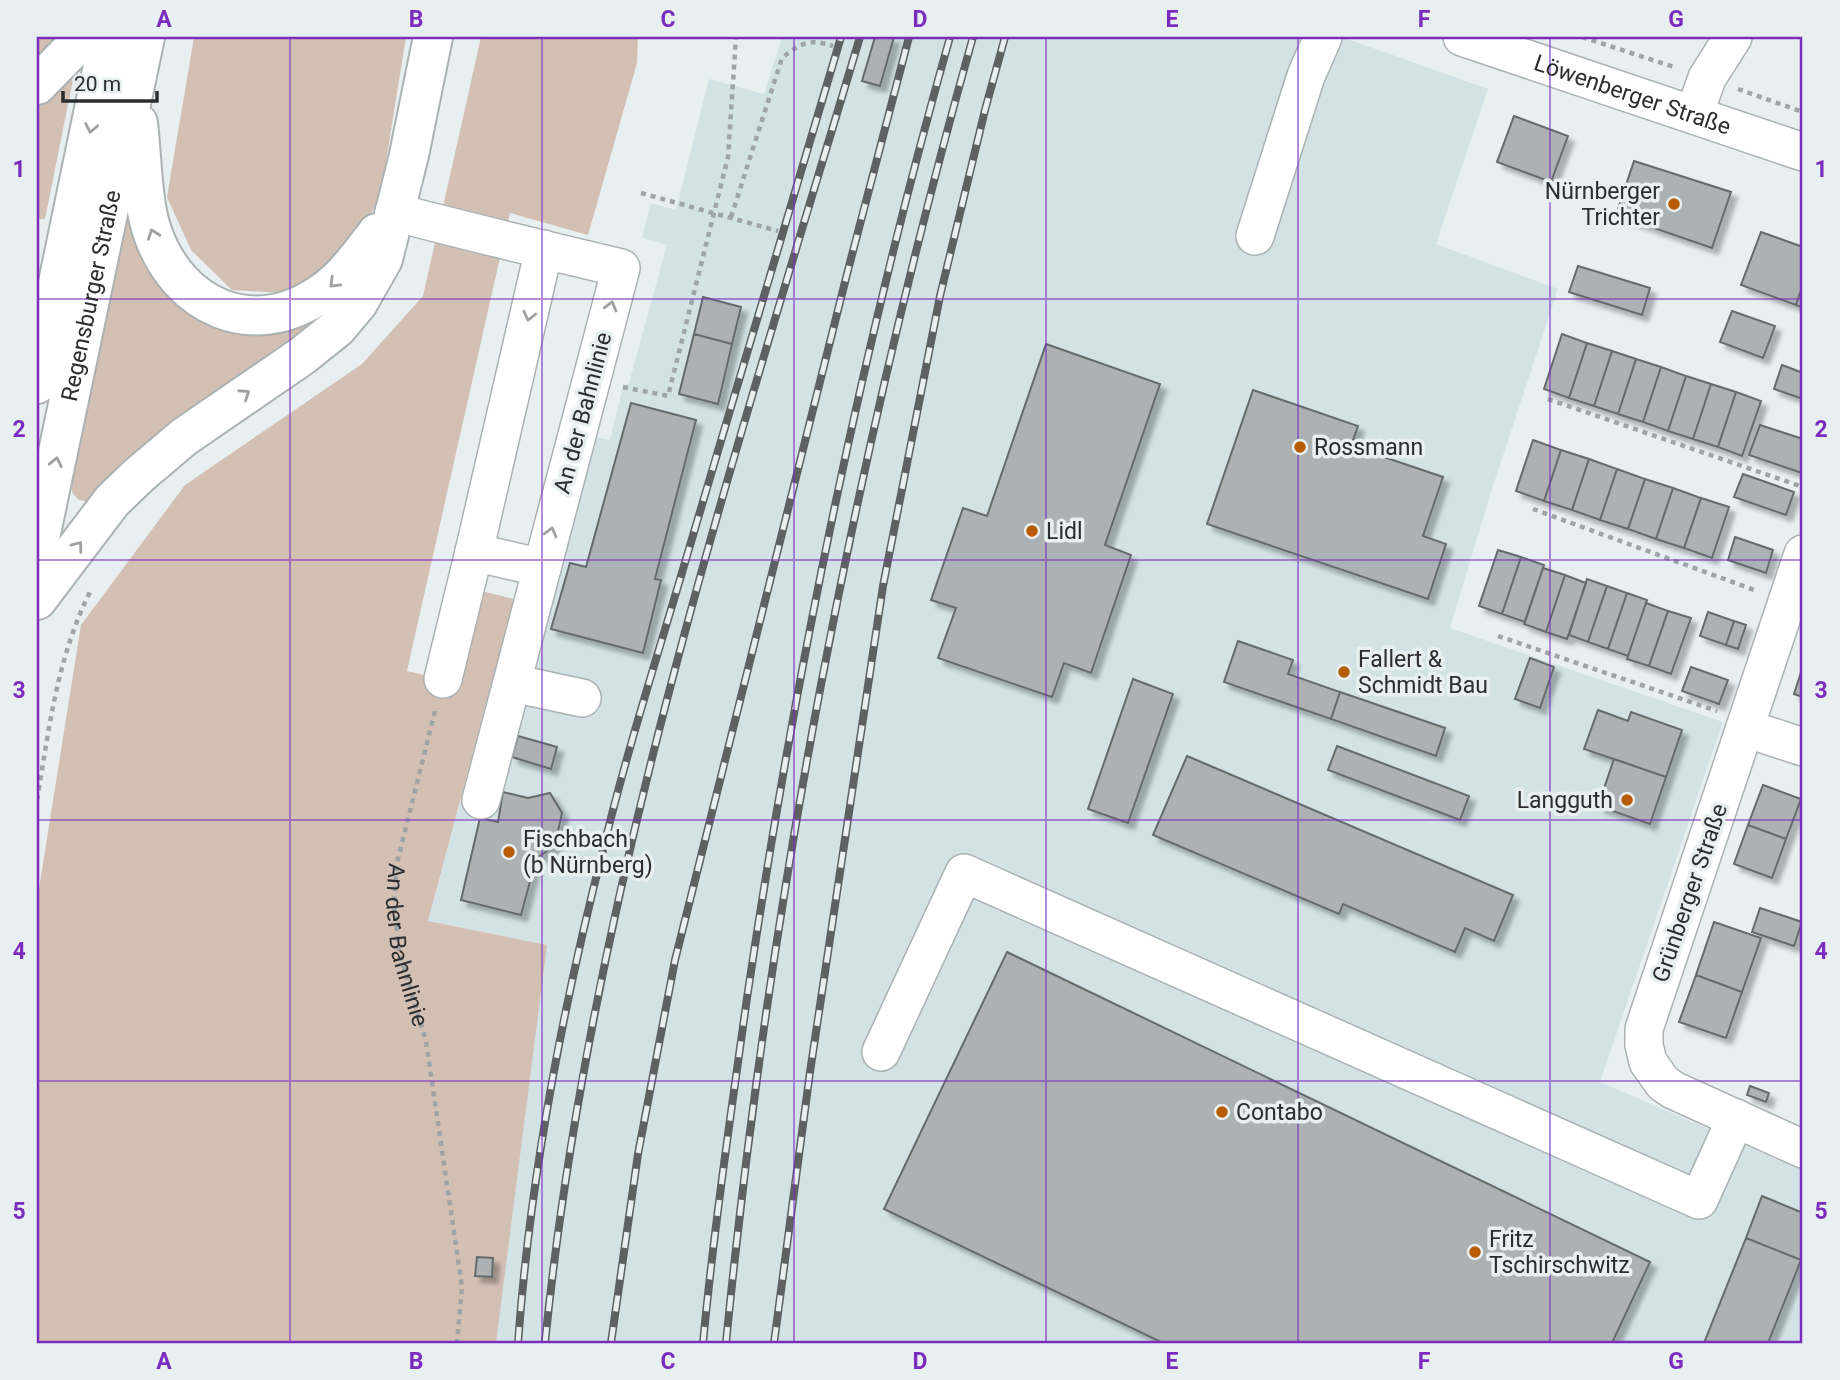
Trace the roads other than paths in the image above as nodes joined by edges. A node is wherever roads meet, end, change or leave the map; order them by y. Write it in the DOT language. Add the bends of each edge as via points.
graph roads {
  1 [pos="84,37"];
  2 [pos="109,37"];
  3 [pos="145,37"];
  4 [pos="433,37"];
  5 [pos="1323,37"];
  6 [pos="1462,37"];
  7 [pos="1733,37"];
  8 [pos="37,85"];
  9 [pos="134,86"];
  10 [pos="1694,115"];
  11 [pos="1803,152"];
  12 [pos="394,212"];
  13 [pos="1255,236"];
  14 [pos="544,249"];
  15 [pos="38,369"];
  16 [pos="37,552"];
  17 [pos="474,552"];
  18 [pos="1803,554"];
  19 [pos="542,568"];
  20 [pos="37,600"];
  21 [pos="443,679"];
  22 [pos="512,683"];
  23 [pos="582,698"];
  24 [pos="1746,725"];
  25 [pos="1803,747"];
  26 [pos="481,800"];
  27 [pos="881,1052"];
  28 [pos="1736,1118"];
  29 [pos="1803,1149"];
  1 -- 8 [label="main road"];
  2 -- 15 [label="main road, Regensburger Straße, one-way"];
  3 -- 9 [label="main road, Regensburger Straße"];
  4 -- 12 [label="main road"];
  5 -- 13 [label="street"];
  6 -- 10 [label="street, Löwenberger Straße"];
  7 -- 10 [label="street" via="1707,78"];
  12 -- 9 [label="main road, one-way" via="334,284 307,303 266,315 237,313 209,304 174,274 153,234"];
  16 -- 9 [label="main road, Regensburger Straße, one-way"];
  10 -- 11 [label="street, Löwenberger Straße"];
  12 -- 14 [label="street, An der Bahnlinie"];
  20 -- 12 [label="main road, one-way" via="113,501 139,475 184,437 337,328 358,303 383,258"];
  14 -- 17 [label="street, one-way"];
  19 -- 14 [label="street, An der Bahnlinie, one-way" via="621,268"];
  17 -- 19 [label="street"];
  17 -- 21 [label="street"];
  18 -- 24 [label="street, Grünberger Straße"];
  19 -- 22 [label="street, An der Bahnlinie"];
  22 -- 23 [label="street"];
  22 -- 26 [label="street, An der Bahnlinie"];
  24 -- 25 [label="street"];
  24 -- 28 [label="street, Grünberger Straße" via="1644,1028 1648,1062 1663,1083"];
  27 -- 28 [label="street" via="964,873 1699,1200"];
  28 -- 29 [label="street, Grünberger Straße"];
}
